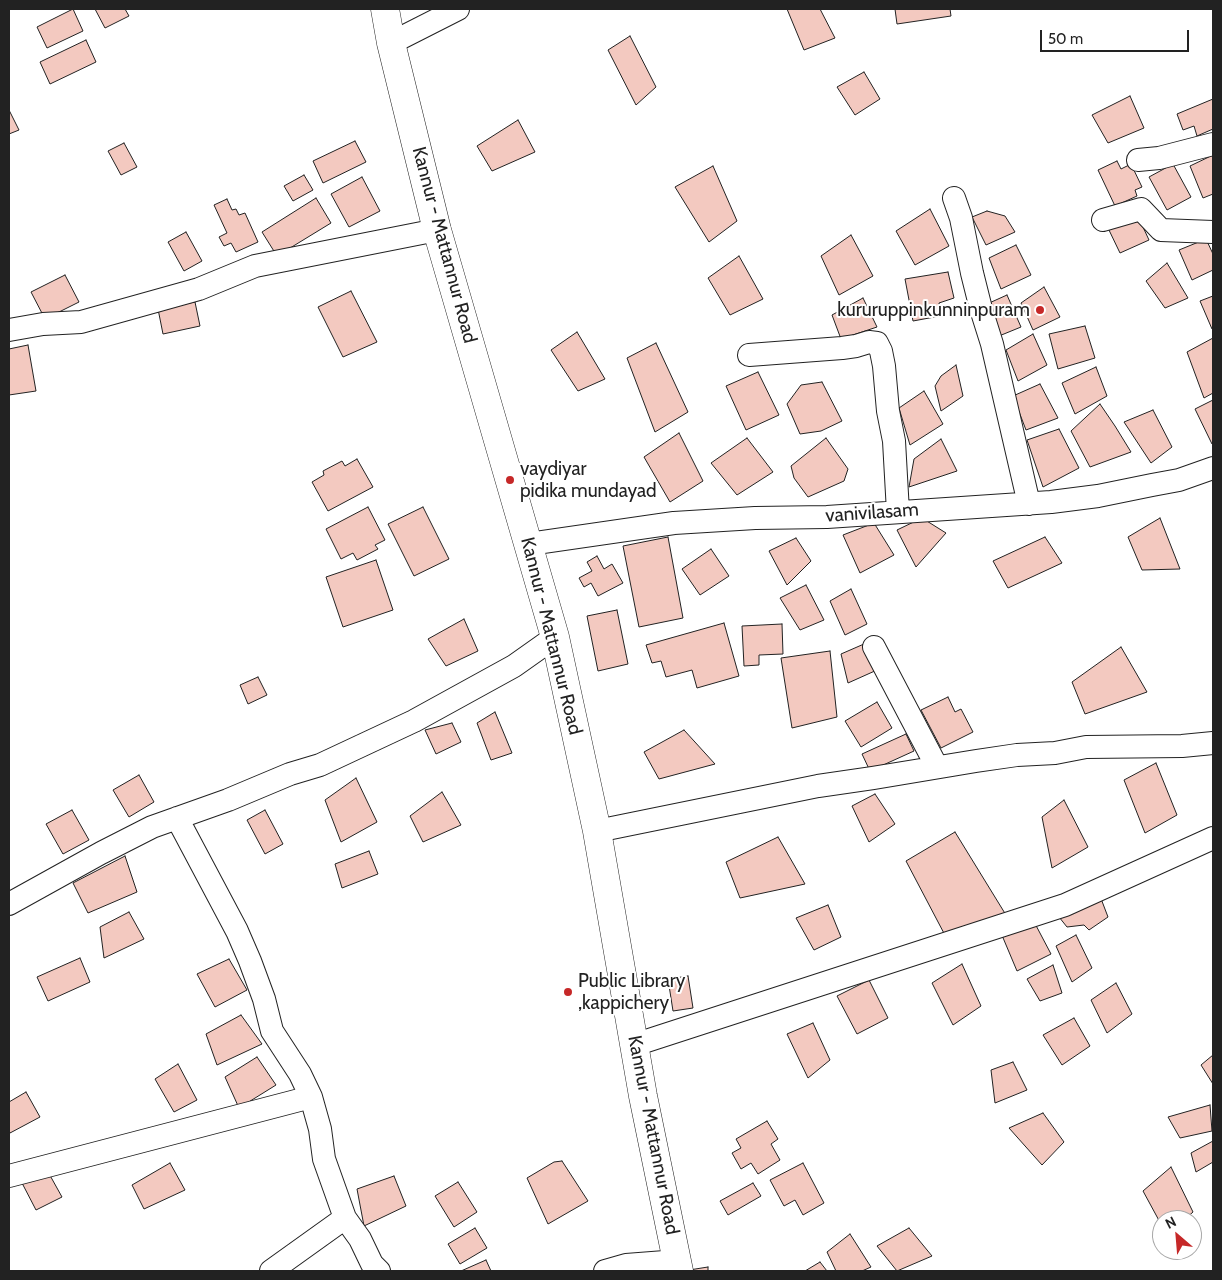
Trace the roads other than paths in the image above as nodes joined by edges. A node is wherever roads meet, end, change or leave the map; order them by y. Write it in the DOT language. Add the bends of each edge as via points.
graph roads {
  1 [pos="385,9"];
  2 [pos="458,9"];
  3 [pos="391,44"];
  4 [pos="1213,144"];
  5 [pos="1138,160"];
  6 [pos="954,198"];
  7 [pos="1103,220"];
  8 [pos="437,230"];
  9 [pos="1213,232"];
  10 [pos="9,330"];
  11 [pos="748,355"];
  12 [pos="1213,468"];
  13 [pos="1029,504"];
  14 [pos="898,512"];
  15 [pos="529,544"];
  16 [pos="556,637"];
  17 [pos="874,647"];
  18 [pos="1213,743"];
  19 [pos="937,767"];
  20 [pos="177,818"];
  21 [pos="597,831"];
  22 [pos="1213,838"];
  23 [pos="9,904"];
  24 [pos="634,1045"];
  25 [pos="311,1097"];
  26 [pos="9,1176"];
  27 [pos="344,1218"];
  28 [pos="678,1266"];
  29 [pos="271,1271"];
  30 [pos="379,1271"];
  31 [pos="606,1271"];
  1 -- 3 [label="main road, Kannur - Mattannur Road"];
  2 -- 3 [label="street"];
  3 -- 8 [label="main road, Kannur - Mattannur Road"];
  4 -- 5 [label="street"];
  6 -- 13 [label="street" via="962,218 972,273"];
  7 -- 9 [label="street" via="1140,208 1162,230"];
  8 -- 10 [label="street" via="255,266 199,289 81,322"];
  8 -- 15 [label="main road, Kannur - Mattannur Road"];
  11 -- 14 [label="street" via="877,343 884,366 894,441"];
  12 -- 13 [label="street, vanivilasam" via="1179,480 1098,496"];
  13 -- 14 [label="street, vanivilasam"];
  14 -- 15 [label="street, vanivilasam" via="674,523"];
  15 -- 16 [label="main road, Kannur - Mattannur Road"];
  16 -- 20 [label="street" via="514,666 414,721 320,765"];
  16 -- 21 [label="main road, Kannur - Mattannur Road"];
  17 -- 19 [label="street"];
  18 -- 19 [label="street" via="1086,747"];
  19 -- 21 [label="street" via="818,786"];
  20 -- 23 [label="street" via="138,834"];
  20 -- 25 [label="street" via="250,961 272,1032"];
  21 -- 24 [label="main road, Kannur - Mattannur Road"];
  22 -- 24 [label="street" via="1065,905"];
  24 -- 28 [label="main road, Kannur - Mattannur Road"];
  25 -- 26 [label="street"];
  25 -- 27 [label="street" via="324,1159"];
  27 -- 29 [label="street"];
  27 -- 30 [label="street"];
  28 -- 31 [label="street" via="626,1265"];
}
